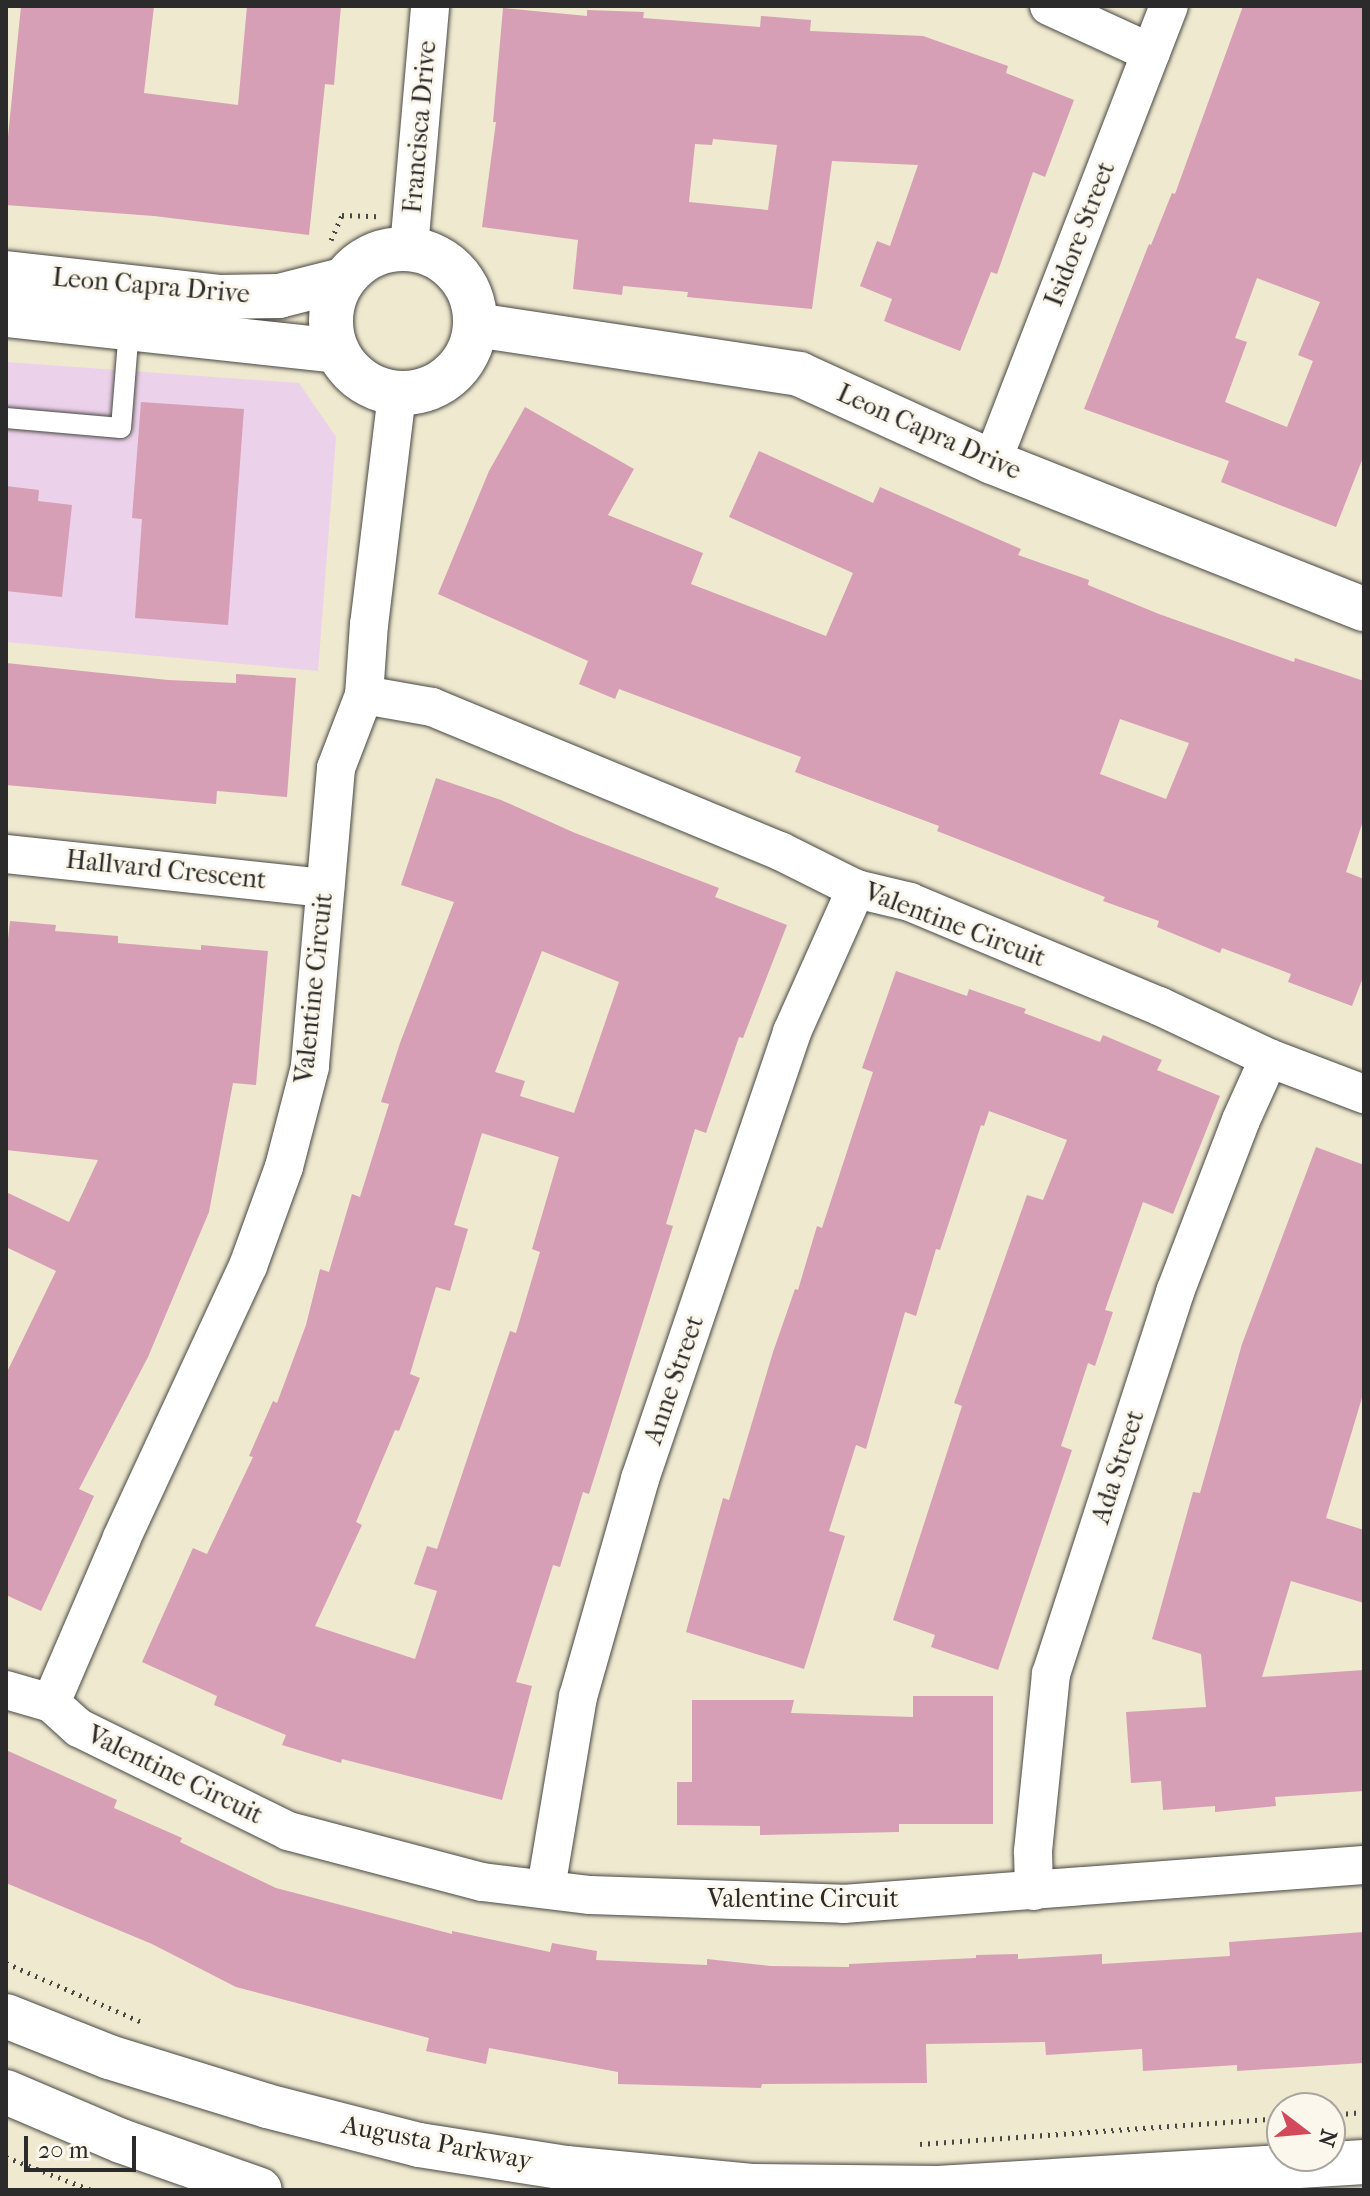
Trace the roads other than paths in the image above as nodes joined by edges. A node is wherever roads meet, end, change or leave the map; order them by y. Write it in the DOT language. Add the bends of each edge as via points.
graph roads {
  1 [pos="430,6"];
  2 [pos="1049,6"];
  3 [pos="1169,6"];
  4 [pos="1151,53"];
  5 [pos="412,232"];
  6 [pos="335,264"];
  7 [pos="6,273"];
  8 [pos="6,315"];
  9 [pos="476,325"];
  10 [pos="129,328"];
  11 [pos="337,351"];
  12 [pos="397,394"];
  13 [pos="6,418"];
  14 [pos="992,462"];
  15 [pos="1364,609"];
  16 [pos="364,695"];
  17 [pos="6,854"];
  18 [pos="325,888"];
  19 [pos="856,889"];
  20 [pos="1269,1058"];
  21 [pos="1364,1094"];
  22 [pos="6,1690"];
  23 [pos="51,1703"];
  24 [pos="1364,1865"];
  25 [pos="546,1888"];
  26 [pos="1034,1891"];
  27 [pos="6,2016"];
  28 [pos="6,2092"];
  29 [pos="1364,2162"];
  30 [pos="260,2190"];
  1 -- 5 [label="street, Francisca Drive"];
  2 -- 4 [label="street"];
  3 -- 4 [label="street, Isidore Street"];
  4 -- 14 [label="street, Isidore Street"];
  5 -- 6 [label="street" via="371,255"];
  5 -- 9 [label="street" via="468,289"];
  6 -- 7 [label="street, Leon Capra Drive" via="279,296 219,297"];
  6 -- 11 [label="street" via="330,315"];
  8 -- 10 [label="street, Leon Capra Drive"];
  9 -- 12 [label="street" via="468,353 450,376 426,390"];
  9 -- 14 [label="street, Leon Capra Drive" via="799,374"];
  10 -- 11 [label="street, Leon Capra Drive"];
  10 -- 13 [label="lane" via="121,428"];
  11 -- 12 [label="street" via="361,381"];
  12 -- 16 [label="street, Valentine Circuit"];
  14 -- 15 [label="street, Leon Capra Drive"];
  16 -- 18 [label="street, Valentine Circuit" via="336,768"];
  16 -- 19 [label="street, Valentine Circuit" via="432,707 780,851"];
  17 -- 18 [label="street, Hallvard Crescent"];
  18 -- 23 [label="street, Valentine Circuit" via="310,1067 284,1167 248,1266"];
  19 -- 20 [label="street, Valentine Circuit" via="910,902"];
  19 -- 25 [label="street, Anne Street" via="792,1032 640,1479 578,1697"];
  20 -- 21 [label="street, Valentine Circuit"];
  20 -- 26 [label="street, Ada Street" via="1175,1292 1051,1674 1033,1851"];
  22 -- 23 [label="street"];
  23 -- 25 [label="street, Valentine Circuit" via="79,1728 288,1831 482,1882"];
  24 -- 26 [label="street, Valentine Circuit"];
  25 -- 26 [label="street, Valentine Circuit" via="590,1895 843,1904"];
  27 -- 29 [label="street, Augusta Parkway" via="109,2057 267,2106 419,2145 566,2168 754,2186 938,2188"];
  28 -- 30 [label="street" via="121,2141"];
}
